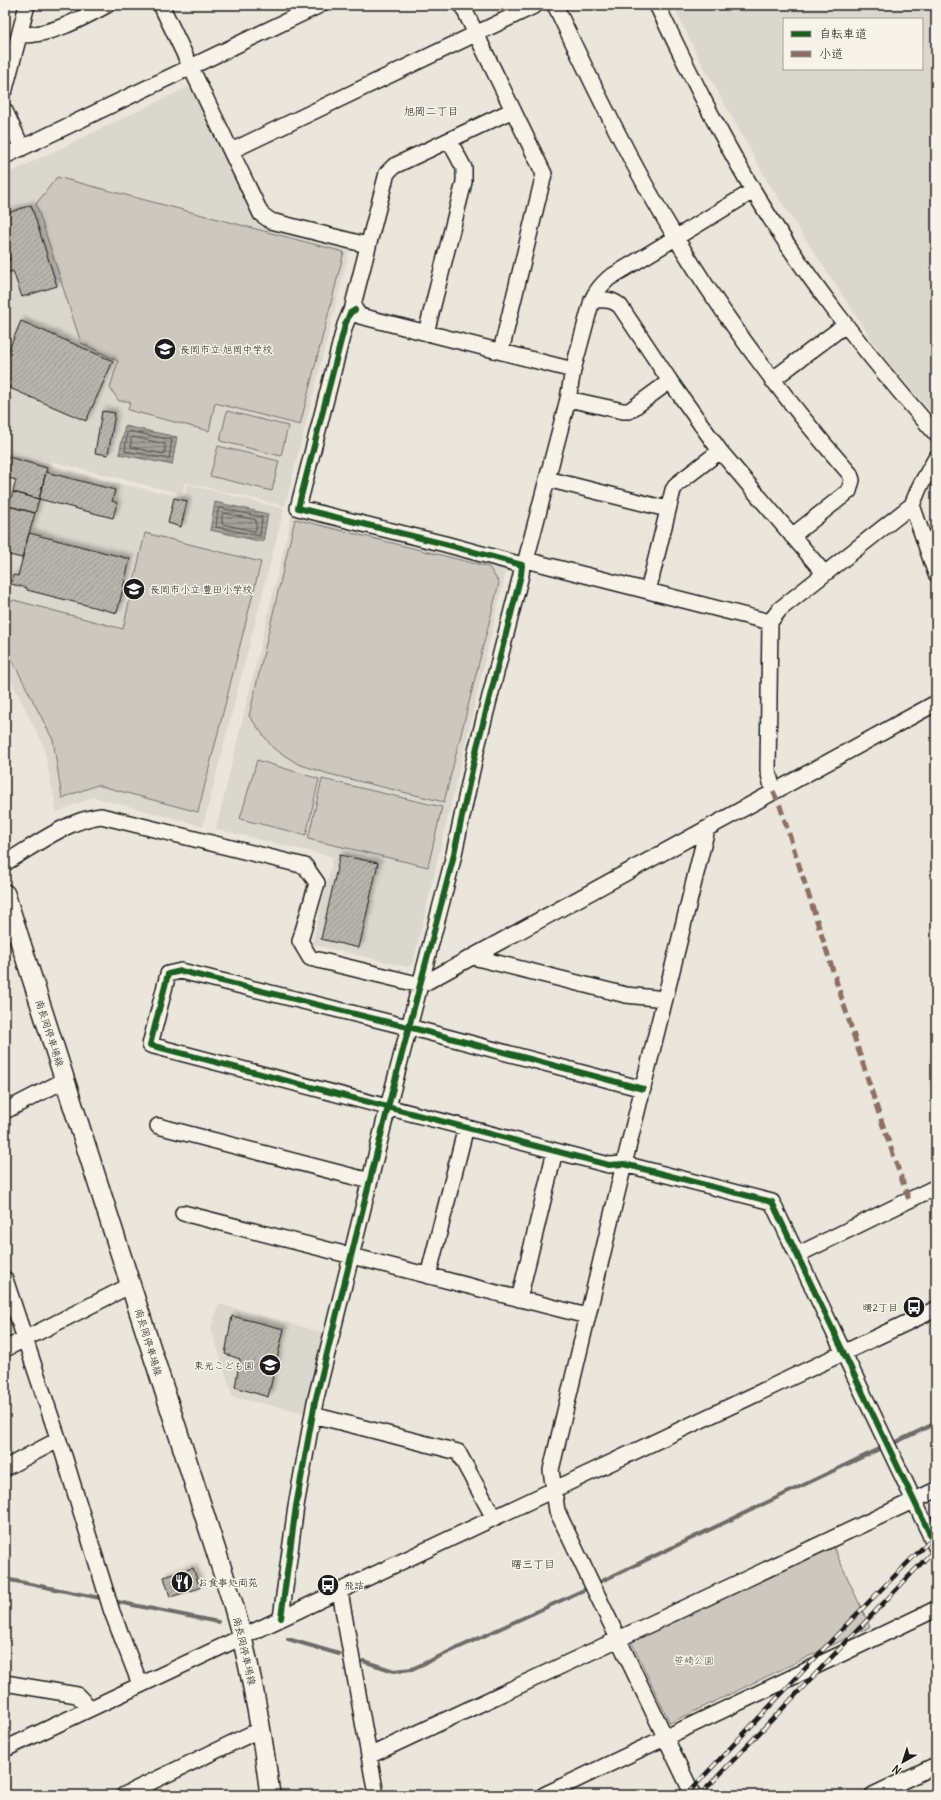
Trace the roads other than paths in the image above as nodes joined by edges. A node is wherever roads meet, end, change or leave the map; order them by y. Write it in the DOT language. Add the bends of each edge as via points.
graph roads {
  1 [pos="27,5"];
  2 [pos="108,5"];
  3 [pos="161,5"];
  4 [pos="320,5"];
  5 [pos="462,5"];
  6 [pos="536,5"];
  7 [pos="554,5"];
  8 [pos="657,5"];
  9 [pos="476,34"];
  10 [pos="20,35"];
  11 [pos="192,67"];
  12 [pos="5,89"];
  13 [pos="513,110"];
  14 [pos="5,112"];
  15 [pos="450,140"];
  16 [pos="22,148"];
  17 [pos="232,151"];
  18 [pos="5,156"];
  19 [pos="754,191"];
  20 [pos="676,238"];
  21 [pos="367,245"];
  22 [pos="592,300"];
  23 [pos="355,310"];
  24 [pos="845,325"];
  25 [pos="426,333"];
  26 [pos="501,351"];
  27 [pos="573,370"];
  28 [pos="772,380"];
  29 [pos="670,381"];
  30 [pos="568,399"];
  31 [pos="936,434"];
  32 [pos="720,451"];
  33 [pos="936,458"];
  34 [pos="547,479"];
  35 [pos="912,505"];
  36 [pos="667,509"];
  37 [pos="792,536"];
  38 [pos="524,562"];
  39 [pos="824,573"];
  40 [pos="936,574"];
  41 [pos="648,591"];
  42 [pos="770,622"];
  43 [pos="936,703"];
  44 [pos="773,791"];
  45 [pos="707,829"];
  46 [pos="5,863"];
  47 [pos="5,894"];
  48 [pos="473,957"];
  49 [pos="421,985"];
  50 [pos="665,999"];
  51 [pos="409,1029"];
  52 [pos="65,1080"];
  53 [pos="643,1089"];
  54 [pos="388,1107"];
  55 [pos="5,1111"];
  56 [pos="158,1126"];
  57 [pos="466,1127"];
  58 [pos="555,1151"];
  59 [pos="624,1164"];
  60 [pos="370,1181"];
  61 [pos="936,1187"];
  62 [pos="183,1213"];
  63 [pos="796,1255"];
  64 [pos="352,1257"];
  65 [pos="428,1276"];
  66 [pos="5,1279"];
  67 [pos="131,1285"];
  68 [pos="519,1299"];
  69 [pos="936,1309"];
  70 [pos="587,1316"];
  71 [pos="24,1339"];
  72 [pos="5,1349"];
  73 [pos="843,1353"];
  74 [pos="313,1415"];
  75 [pos="58,1440"];
  76 [pos="5,1468"];
  77 [pos="553,1490"];
  78 [pos="936,1490"];
  79 [pos="914,1500"];
  80 [pos="494,1518"];
  81 [pos="936,1547"];
  82 [pos="340,1592"];
  83 [pos="936,1609"];
  84 [pos="281,1618"];
  85 [pos="242,1637"];
  86 [pos="619,1638"];
  87 [pos="5,1683"];
  88 [pos="140,1684"];
  89 [pos="90,1708"];
  90 [pos="261,1729"];
  91 [pos="666,1736"];
  92 [pos="5,1749"];
  93 [pos="369,1756"];
  94 [pos="936,1765"];
  95 [pos="124,1795"];
  96 [pos="270,1795"];
  97 [pos="376,1795"];
  98 [pos="544,1795"];
  99 [pos="693,1795"];
  100 [pos="873,1795"];
  1 -- 10 [label="street"];
  2 -- 10 [label="street" via="49,32 35,36"];
  3 -- 11 [label="street"];
  4 -- 11 [label="street"];
  5 -- 9 [label="street"];
  6 -- 9 [label="street"];
  7 -- 20 [label="street" via="620,138"];
  8 -- 19 [label="street" via="716,123"];
  9 -- 13 [label="street"];
  9 -- 17 [label="street"];
  10 -- 12 [label="street"];
  11 -- 16 [label="street"];
  11 -- 17 [label="street"];
  13 -- 15 [label="street"];
  13 -- 26 [label="street" via="544,174"];
  14 -- 16 [label="street"];
  15 -- 21 [label="street" via="390,169"];
  15 -- 25 [label="street" via="464,168 464,182"];
  16 -- 18 [label="street"];
  17 -- 21 [label="street" via="261,214 266,218"];
  19 -- 20 [label="street"];
  19 -- 24 [label="street" via="814,283"];
  20 -- 22 [label="street" via="608,278 595,292"];
  20 -- 28 [label="street" via="730,322"];
  21 -- 23 [label="street" via="354,301"];
  22 -- 27 [label="street"];
  22 -- 29 [label="street" via="609,299 620,306"];
  23 -- 25 [label="street" via="360,316"];
  23 -- 38 [label="street" via="350,313 345,326 298,508"];
  24 -- 28 [label="street"];
  24 -- 31 [label="street"];
  25 -- 26 [label="street"];
  26 -- 27 [label="street"];
  27 -- 30 [label="street"];
  28 -- 37 [label="street" via="850,474 852,480 849,491"];
  29 -- 30 [label="street" via="629,411"];
  29 -- 32 [label="street"];
  30 -- 34 [label="street"];
  32 -- 36 [label="street" via="677,484"];
  32 -- 37 [label="street"];
  33 -- 35 [label="street"];
  34 -- 36 [label="street"];
  34 -- 38 [label="street"];
  35 -- 39 [label="street"];
  35 -- 40 [label="street"];
  36 -- 41 [label="street"];
  37 -- 39 [label="street"];
  38 -- 41 [label="street"];
  38 -- 49 [label="street"];
  39 -- 42 [label="street" via="780,609"];
  41 -- 42 [label="street"];
  42 -- 44 [label="street" via="768,770"];
  43 -- 44 [label="street"];
  44 -- 45 [label="street"];
  45 -- 48 [label="street"];
  45 -- 50 [label="street"];
  46 -- 49 [label="street" via="74,822 101,816 305,866 317,883 300,941 310,958"];
  47 -- 52 [label="main road, 南長岡停車場線"];
  48 -- 49 [label="street"];
  48 -- 50 [label="street" via="626,995"];
  49 -- 51 [label="street"];
  50 -- 53 [label="street"];
  51 -- 53 [label="street"];
  51 -- 54 [label="street"];
  51 -- 54 [label="street" via="181,971 168,974 150,1045"];
  52 -- 55 [label="street"];
  52 -- 67 [label="main road, 南長岡停車場線"];
  53 -- 59 [label="street"];
  54 -- 57 [label="street"];
  54 -- 60 [label="street"];
  56 -- 60 [label="street"];
  57 -- 58 [label="street"];
  57 -- 65 [label="street"];
  58 -- 59 [label="street" via="609,1165"];
  58 -- 68 [label="street"];
  59 -- 63 [label="street" via="772,1202"];
  59 -- 70 [label="street"];
  60 -- 64 [label="street"];
  61 -- 63 [label="street"];
  62 -- 64 [label="street"];
  63 -- 73 [label="street"];
  64 -- 65 [label="street"];
  64 -- 74 [label="street"];
  65 -- 68 [label="street"];
  66 -- 71 [label="street"];
  67 -- 71 [label="street"];
  67 -- 85 [label="main road, 南長岡停車場線"];
  68 -- 70 [label="street"];
  69 -- 73 [label="street"];
  70 -- 77 [label="street" via="579,1360 551,1470"];
  71 -- 72 [label="street"];
  71 -- 75 [label="street"];
  73 -- 77 [label="street"];
  73 -- 79 [label="street"];
  74 -- 80 [label="street" via="458,1452"];
  74 -- 84 [label="street" via="292,1534"];
  75 -- 76 [label="street"];
  75 -- 88 [label="street" via="112,1612"];
  77 -- 80 [label="street"];
  77 -- 86 [label="street" via="557,1511"];
  78 -- 79 [label="street"];
  79 -- 81 [label="street"];
  79 -- 86 [label="street"];
  80 -- 82 [label="street"];
  82 -- 84 [label="street"];
  82 -- 93 [label="street"];
  83 -- 91 [label="street"];
  84 -- 85 [label="street"];
  85 -- 88 [label="street"];
  85 -- 90 [label="main road, 南長岡停車場線"];
  86 -- 91 [label="street"];
  86 -- 93 [label="street"];
  87 -- 89 [label="street" via="77,1695"];
  88 -- 89 [label="street"];
  89 -- 92 [label="street"];
  90 -- 95 [label="street"];
  90 -- 96 [label="main road, 南長岡停車場線"];
  91 -- 98 [label="street"];
  91 -- 99 [label="street"];
  93 -- 97 [label="street"];
  94 -- 100 [label="street"];
}
